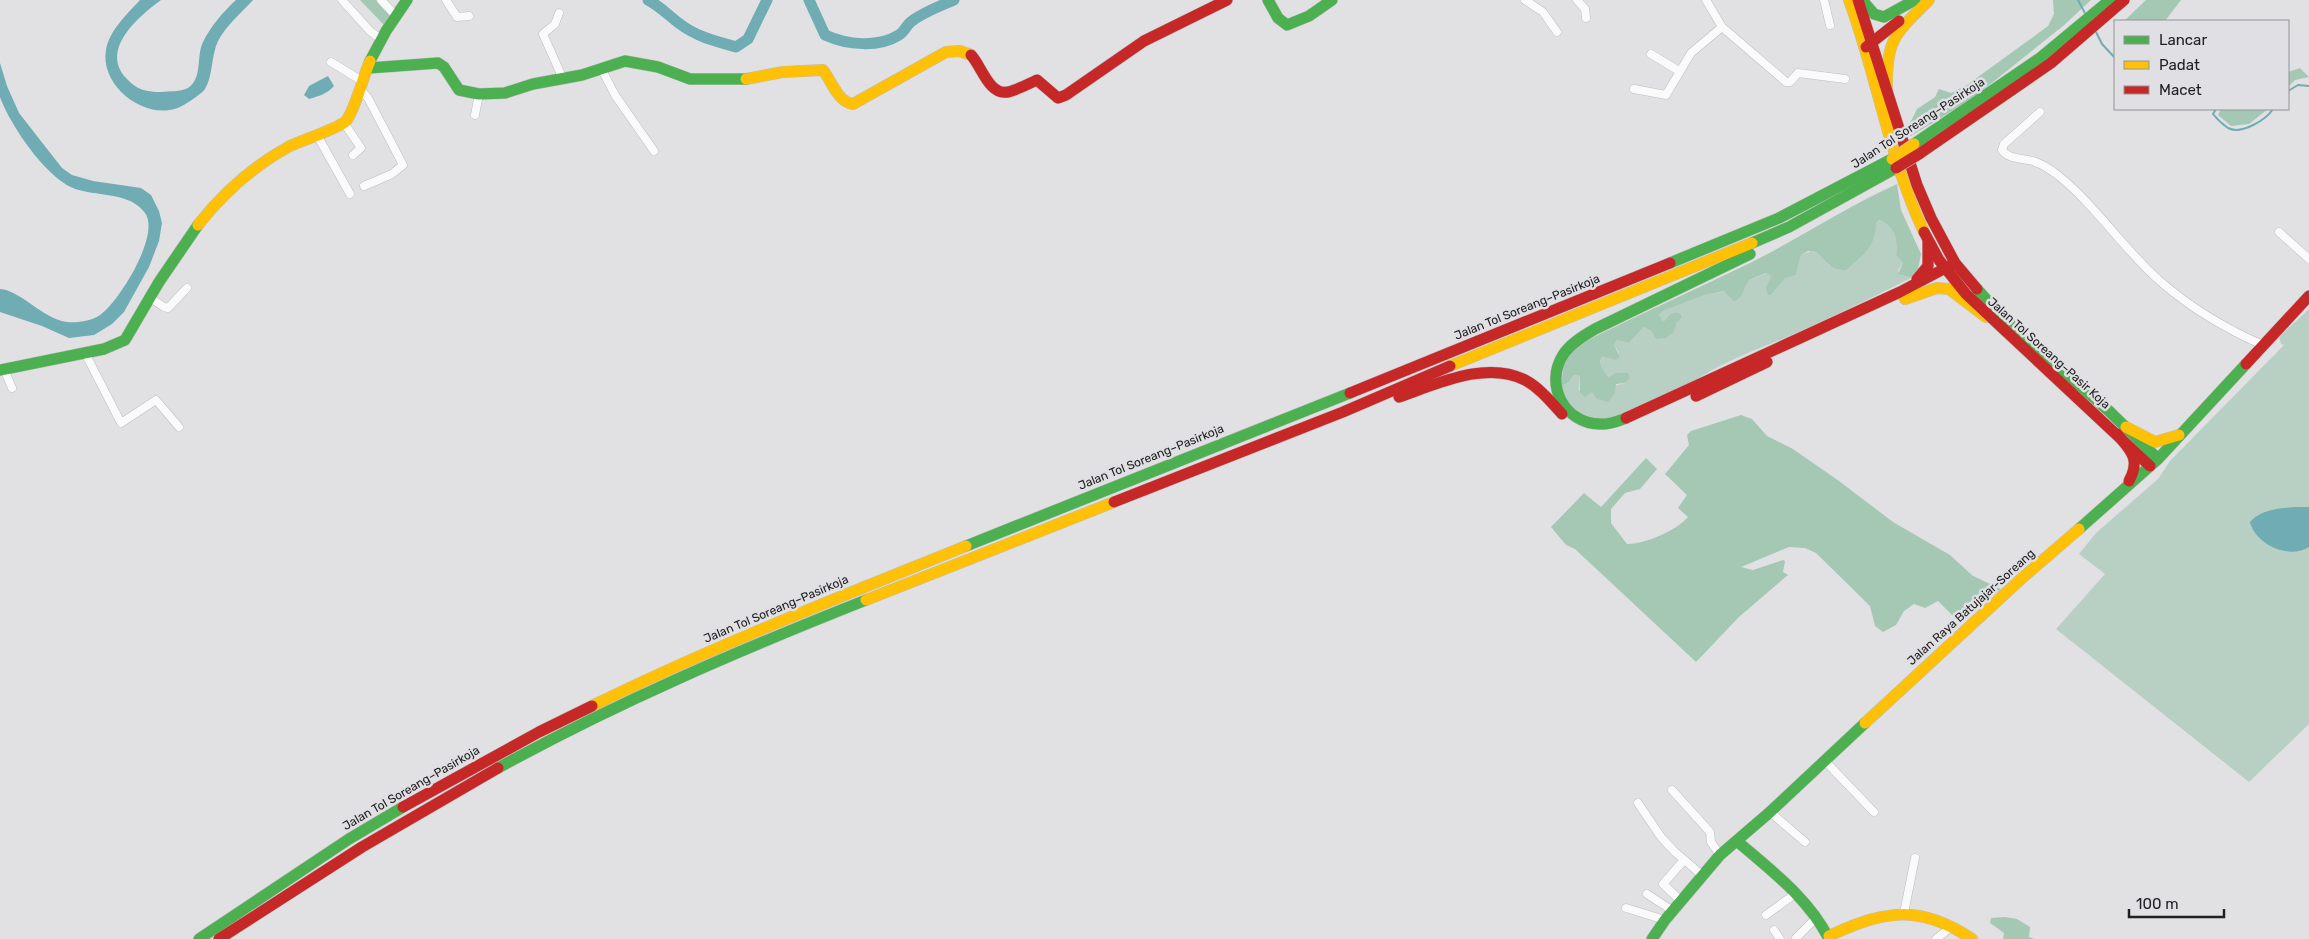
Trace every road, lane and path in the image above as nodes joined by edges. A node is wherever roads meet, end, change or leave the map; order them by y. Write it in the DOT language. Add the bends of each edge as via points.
graph roads {
  1 [pos="342,0"];
  2 [pos="381,0"];
  3 [pos="408,0"];
  4 [pos="446,0"];
  5 [pos="1227,0"];
  6 [pos="1268,0"];
  7 [pos="1332,0"];
  8 [pos="1525,0"];
  9 [pos="1577,0"];
  10 [pos="1706,0"];
  11 [pos="1824,0"];
  12 [pos="1849,0"];
  13 [pos="1858,0"];
  14 [pos="1862,0"];
  15 [pos="1916,0"];
  16 [pos="1927,0"];
  17 [pos="2110,0"];
  18 [pos="2124,0"];
  19 [pos="2102,8"];
  20 [pos="559,13"];
  21 [pos="396,16"];
  22 [pos="469,16"];
  23 [pos="1586,18"];
  24 [pos="1830,26"];
  25 [pos="1722,27"];
  26 [pos="1556,32"];
  27 [pos="382,40"];
  28 [pos="1868,42"];
  29 [pos="1651,54"];
  30 [pos="331,62"];
  31 [pos="369,68"];
  32 [pos="601,68"];
  33 [pos="1679,71"];
  34 [pos="563,79"];
  35 [pos="1844,79"];
  36 [pos="360,84"];
  37 [pos="1634,89"];
  38 [pos="1887,89"];
  39 [pos="479,94"];
  40 [pos="2040,112"];
  41 [pos="475,116"];
  42 [pos="344,123"];
  43 [pos="317,135"];
  44 [pos="654,151"];
  45 [pos="353,155"];
  46 [pos="1894,164"];
  47 [pos="364,186"];
  48 [pos="350,194"];
  49 [pos="1790,228"];
  50 [pos="2279,232"];
  51 [pos="1928,242"];
  52 [pos="2309,259"];
  53 [pos="1952,269"];
  54 [pos="187,288"];
  55 [pos="1903,295"];
  56 [pos="2309,296"];
  57 [pos="149,297"];
  58 [pos="1986,317"];
  59 [pos="2265,346"];
  60 [pos="85,353"];
  61 [pos="2,369"];
  62 [pos="12,388"];
  63 [pos="1343,412"];
  64 [pos="179,427"];
  65 [pos="2121,430"];
  66 [pos="2182,434"];
  67 [pos="2154,462"];
  68 [pos="2125,488"];
  69 [pos="1824,761"];
  70 [pos="1672,790"];
  71 [pos="1638,804"];
  72 [pos="1874,812"];
  73 [pos="1774,816"];
  74 [pos="1738,842"];
  75 [pos="1806,842"];
  76 [pos="1720,856"];
  77 [pos="1916,858"];
  78 [pos="1684,860"];
  79 [pos="1702,875"];
  80 [pos="1647,894"];
  81 [pos="1795,894"];
  82 [pos="1681,901"];
  83 [pos="1626,908"];
  84 [pos="1673,910"];
  85 [pos="1904,913"];
  86 [pos="1766,915"];
  87 [pos="1816,918"];
  88 [pos="1665,920"];
  89 [pos="1951,927"];
  90 [pos="1774,930"];
  91 [pos="1796,938"];
  92 [pos="1829,938"];
  93 [pos="199,939"];
  94 [pos="219,939"];
  95 [pos="1652,939"];
  96 [pos="1780,939"];
  97 [pos="1936,939"];
  98 [pos="1972,939"];
  1 -- 27 [label="street"];
  2 -- 21 [label="street"];
  3 -- 21 [label="main road"];
  4 -- 22 [label="street" via="457,17"];
  5 -- 32 [label="main road" via="1144,41 1058,98 1038,80 1001,92 992,86 978,60 964,50 946,52 853,104 841,99 823,70 782,72 750,79 690,79 638,62 619,62"];
  6 -- 7 [label="main road" via="1278,18 1287,24 1309,16"];
  8 -- 26 [label="street" via="1543,12"];
  9 -- 23 [label="street" via="1585,9"];
  10 -- 25 [label="street"];
  11 -- 24 [label="street"];
  12 -- 28 [label="main road, Jalan Tol Soreang–Pasir Koja"];
  13 -- 28 [label="main road, Jalan Tol Soreang–Pasir Koja"];
  14 -- 15 [label="main road" via="1874,14 1884,17"];
  15 -- 28 [label="main road"];
  16 -- 28 [label="main road"];
  16 -- 38 [label="main road" via="1889,44"];
  17 -- 19 [label="main road"];
  18 -- 19 [label="main road"];
  19 -- 46 [label="main road, Jalan Tol Soreang–Pasirkoja, bridge" via="2079,31"];
  20 -- 34 [label="street" via="555,24 543,34"];
  21 -- 27 [label="main road"];
  25 -- 33 [label="street" via="1691,53"];
  25 -- 35 [label="street" via="1786,82 1798,73"];
  27 -- 31 [label="main road"];
  28 -- 38 [label="main road, Jalan Tol Soreang–Pasir Koja"];
  28 -- 51 [label="main road, Jalan Tol Soreang–Pasir Koja" via="1900,171"];
  29 -- 33 [label="street"];
  30 -- 36 [label="street"];
  31 -- 36 [label="main road"];
  31 -- 39 [label="main road" via="438,63 459,90"];
  32 -- 34 [label="main road"];
  32 -- 44 [label="street" via="615,95"];
  33 -- 37 [label="street" via="1666,95"];
  34 -- 39 [label="main road" via="505,93"];
  36 -- 42 [label="main road" via="351,114"];
  36 -- 47 [label="street" via="403,165 392,174"];
  38 -- 53 [label="main road, Jalan Tol Soreang–Pasir Koja" via="1917,185"];
  39 -- 41 [label="street"];
  40 -- 59 [label="street" via="2004,144 2004,153 2035,162 2059,176 2160,281 2215,319"];
  42 -- 43 [label="main road"];
  42 -- 45 [label="street" via="361,148"];
  43 -- 48 [label="street"];
  43 -- 57 [label="main road" via="269,159 227,192 205,216"];
  46 -- 49 [label="main road, Jalan Tol Soreang–Pasirkoja"];
  46 -- 93 [label="main road, Jalan Tol Soreang–Pasirkoja" via="1762,226 802,612 639,683 540,732 349,839"];
  49 -- 55 [label="main road" via="1769,245 1609,323 1573,344 1560,357 1554,376 1558,396 1564,406 1582,421 1596,424 1624,418"];
  49 -- 63 [label="main road, Jalan Tol Soreang–Pasirkoja"];
  50 -- 52 [label="street"];
  51 -- 53 [label="main road, Jalan Tol Soreang–Pasir Koja"];
  51 -- 55 [label="main road" via="1927,270"];
  53 -- 55 [label="main road"];
  53 -- 58 [label="main road, Jalan Tol Soreang–Pasir Koja"];
  53 -- 65 [label="main road, Jalan Tol Soreang–Pasir Koja"];
  54 -- 57 [label="street" via="168,308"];
  55 -- 58 [label="main road" via="1937,288 1949,289"];
  55 -- 63 [label="main road" via="1648,419 1610,432 1595,432 1576,425 1527,381 1500,372 1459,377"];
  56 -- 59 [label="main road, Jalan Raya Batujajar-Soreang"];
  57 -- 60 [label="main road" via="128,338"];
  58 -- 65 [label="main road, Jalan Tol Soreang–Pasir Koja"];
  59 -- 66 [label="main road, Jalan Raya Batujajar-Soreang"];
  60 -- 61 [label="main road"];
  60 -- 64 [label="street" via="122,423 156,400"];
  61 -- 62 [label="street"];
  63 -- 94 [label="main road, Jalan Tol Soreang–Pasirkoja" via="759,642 669,682 569,730 424,808"];
  65 -- 66 [label="main road" via="2155,442"];
  65 -- 67 [label="main road, Jalan Tol Soreang–Pasir Koja"];
  65 -- 68 [label="main road" via="2137,464"];
  66 -- 67 [label="main road, Jalan Raya Batujajar-Soreang"];
  67 -- 68 [label="main road, Jalan Raya Batujajar-Soreang"];
  68 -- 69 [label="main road, Jalan Raya Batujajar-Soreang"];
  69 -- 72 [label="street"];
  69 -- 73 [label="main road, Jalan Raya Batujajar-Soreang"];
  70 -- 76 [label="street" via="1710,832 1711,842"];
  71 -- 78 [label="street" via="1661,838"];
  73 -- 74 [label="main road, Jalan Raya Batujajar-Soreang"];
  73 -- 75 [label="street"];
  74 -- 76 [label="main road, Jalan Raya Batujajar-Soreang"];
  74 -- 81 [label="main road"];
  76 -- 79 [label="main road, Jalan Raya Batujajar-Soreang"];
  77 -- 85 [label="street"];
  78 -- 79 [label="street"];
  78 -- 82 [label="street" via="1663,884"];
  79 -- 82 [label="main road, Jalan Raya Batujajar-Soreang"];
  80 -- 84 [label="street"];
  81 -- 86 [label="street"];
  81 -- 87 [label="main road"];
  82 -- 84 [label="main road, Jalan Raya Batujajar-Soreang"];
  83 -- 88 [label="street"];
  84 -- 88 [label="main road, Jalan Raya Batujajar-Soreang"];
  85 -- 89 [label="main road" via="1938,920"];
  85 -- 92 [label="main road" via="1869,918"];
  87 -- 91 [label="street"];
  87 -- 92 [label="main road"];
  88 -- 95 [label="main road, Jalan Raya Batujajar-Soreang"];
  89 -- 97 [label="street"];
  89 -- 98 [label="main road"];
  90 -- 96 [label="street"];
}
